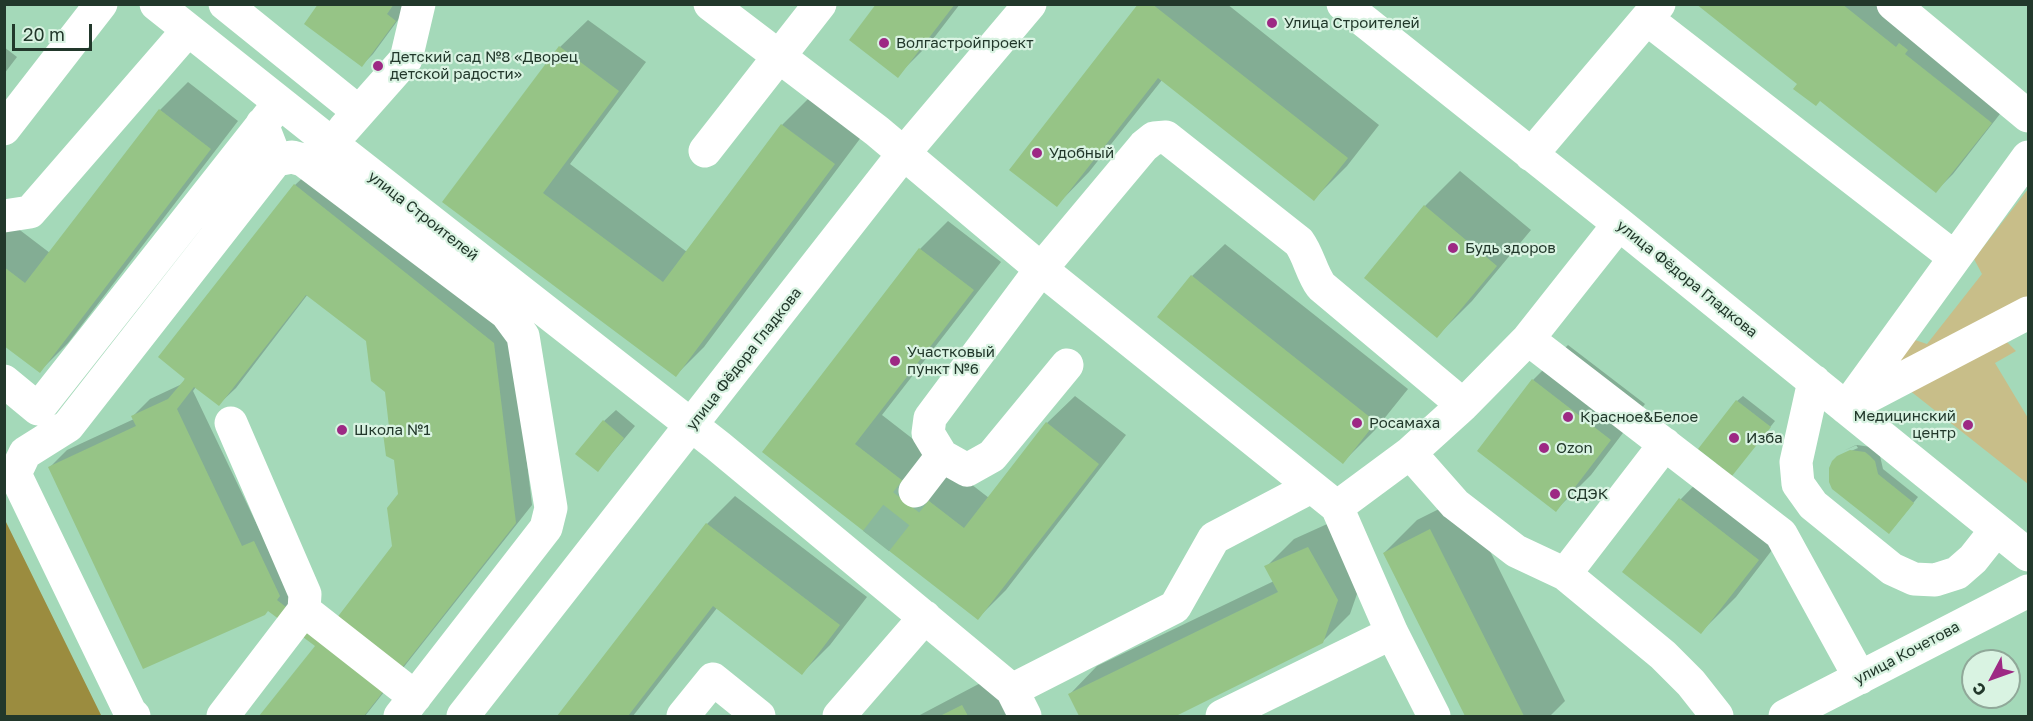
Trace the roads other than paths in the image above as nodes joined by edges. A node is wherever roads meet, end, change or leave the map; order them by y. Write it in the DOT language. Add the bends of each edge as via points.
graph roads {
  1 [pos="101,4"];
  2 [pos="156,4"];
  3 [pos="225,4"];
  4 [pos="419,4"];
  5 [pos="710,4"];
  6 [pos="820,4"];
  7 [pos="1030,4"];
  8 [pos="1343,4"];
  9 [pos="1893,4"];
  10 [pos="1653,12"];
  11 [pos="188,30"];
  12 [pos="779,57"];
  13 [pos="358,112"];
  14 [pos="271,113"];
  15 [pos="2028,116"];
  16 [pos="4,129"];
  17 [pos="332,144"];
  18 [pos="705,151"];
  19 [pos="904,153"];
  20 [pos="1531,155"];
  21 [pos="2028,157"];
  22 [pos="276,160"];
  23 [pos="4,216"];
  24 [pos="1619,224"];
  25 [pos="1954,257"];
  26 [pos="1041,269"];
  27 [pos="2028,313"];
  28 [pos="1528,339"];
  29 [pos="1067,365"];
  30 [pos="4,381"];
  31 [pos="1814,381"];
  32 [pos="1463,405"];
  33 [pos="1846,408"];
  34 [pos="231,423"];
  35 [pos="692,425"];
  36 [pos="1665,444"];
  37 [pos="1410,453"];
  38 [pos="942,456"];
  39 [pos="1311,487"];
  40 [pos="915,491"];
  41 [pos="1337,507"];
  42 [pos="1996,530"];
  43 [pos="2028,555"];
  44 [pos="1565,574"];
  45 [pos="2028,591"];
  46 [pos="304,610"];
  47 [pos="926,617"];
  48 [pos="1392,633"];
  49 [pos="1860,678"];
  50 [pos="1019,703"];
  51 [pos="408,707"];
  52 [pos="134,717"];
  53 [pos="223,717"];
  54 [pos="463,717"];
  55 [pos="683,717"];
  56 [pos="759,717"];
  57 [pos="839,717"];
  58 [pos="1222,717"];
  59 [pos="1434,717"];
  60 [pos="1717,717"];
  61 [pos="1785,717"];
  1 -- 16 [label="street"];
  2 -- 11 [label="street, улица Строителей"];
  3 -- 13 [label="street"];
  4 -- 13 [label="street" via="406,59"];
  5 -- 12 [label="street"];
  6 -- 12 [label="street"];
  7 -- 19 [label="street, улица Фёдора Гладкова"];
  8 -- 20 [label="street, улица Фёдора Гладкова"];
  9 -- 15 [label="street"];
  10 -- 20 [label="street"];
  10 -- 25 [label="street"];
  11 -- 14 [label="street, улица Строителей"];
  11 -- 23 [label="street" via="30,212"];
  12 -- 18 [label="street"];
  12 -- 19 [label="street"];
  13 -- 17 [label="street"];
  14 -- 17 [label="street, улица Строителей"];
  14 -- 22 [label="street"];
  14 -- 30 [label="street" via="38,409"];
  17 -- 35 [label="street, улица Строителей"];
  19 -- 26 [label="street"];
  19 -- 35 [label="street, улица Фёдора Гладкова"];
  20 -- 24 [label="street, улица Фёдора Гладкова"];
  21 -- 25 [label="street"];
  22 -- 51 [label="street" via="303,160 506,313 523,336 551,508 546,528"];
  22 -- 52 [label="street" via="68,426 25,453 15,474"];
  24 -- 28 [label="street"];
  24 -- 31 [label="street, улица Фёдора Гладкова"];
  25 -- 33 [label="street"];
  26 -- 32 [label="street" via="1144,146 1154,138 1166,137 1299,242 1321,286"];
  26 -- 38 [label="street" via="930,418 928,433"];
  26 -- 39 [label="street"];
  27 -- 33 [label="street"];
  28 -- 32 [label="street"];
  28 -- 36 [label="street"];
  29 -- 38 [label="street" via="992,456 967,470"];
  31 -- 33 [label="street, улица Фёдора Гладкова"];
  31 -- 42 [label="street" via="1796,462 1798,484 1813,505 1892,569 1914,579 1935,580 1957,573"];
  32 -- 37 [label="street"];
  33 -- 42 [label="street, улица Фёдора Гладкова"];
  34 -- 46 [label="street" via="305,594"];
  35 -- 47 [label="street, улица Строителей" via="867,552"];
  35 -- 54 [label="street, улица Фёдора Гладкова"];
  36 -- 44 [label="street"];
  36 -- 49 [label="street" via="1781,534"];
  37 -- 41 [label="street"];
  37 -- 44 [label="street" via="1455,504 1516,551"];
  38 -- 40 [label="street"];
  39 -- 41 [label="street"];
  39 -- 50 [label="street" via="1214,538 1175,607"];
  41 -- 48 [label="street"];
  42 -- 43 [label="street, улица Фёдора Гладкова"];
  44 -- 60 [label="street" via="1663,656 1691,683"];
  45 -- 49 [label="street, улица Кочетова"];
  46 -- 51 [label="street"];
  46 -- 53 [label="street"];
  47 -- 50 [label="street, улица Строителей"];
  47 -- 57 [label="street"];
  48 -- 58 [label="street"];
  48 -- 59 [label="street"];
  49 -- 61 [label="street, улица Кочетова"];
  55 -- 56 [label="street" via="713,679"];
}
